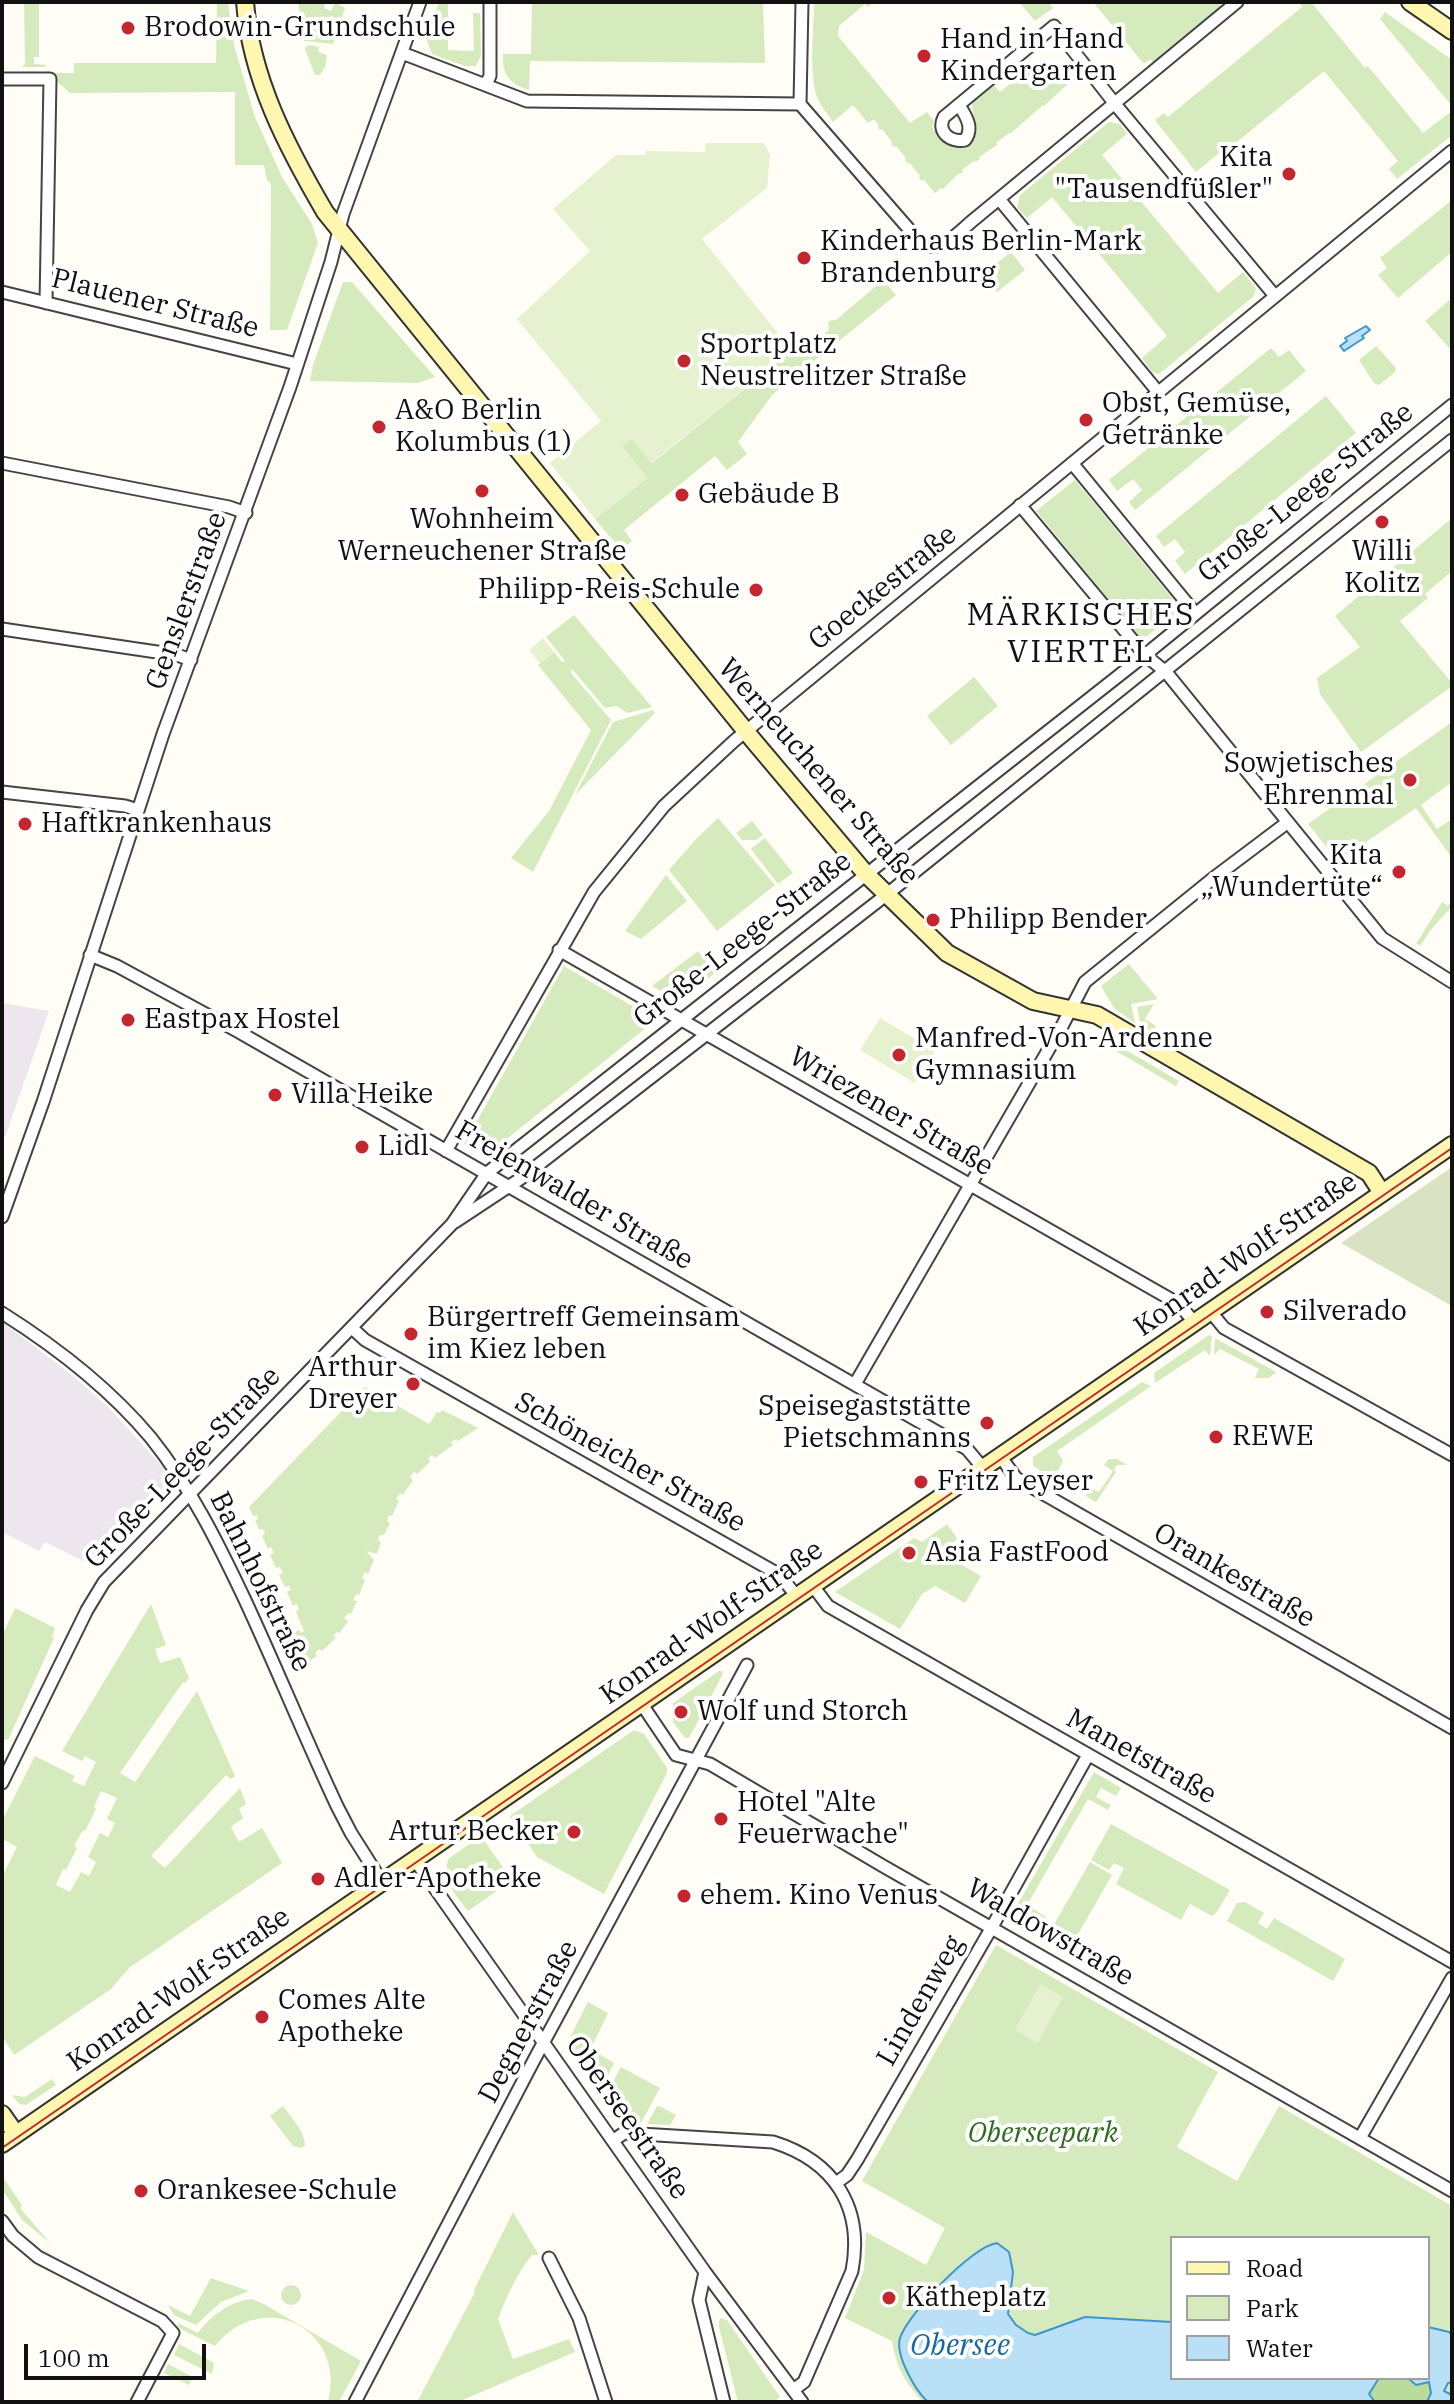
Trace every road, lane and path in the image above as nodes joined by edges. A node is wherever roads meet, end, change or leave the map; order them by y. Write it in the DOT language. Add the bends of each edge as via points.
graph roads {
  1 [pos="245,2"];
  2 [pos="420,2"];
  3 [pos="490,2"];
  4 [pos="802,2"];
  5 [pos="1410,2"];
  6 [pos="1233,4"];
  7 [pos="1452,31"];
  8 [pos="402,53"];
  9 [pos="2,79"];
  10 [pos="486,84"];
  11 [pos="800,104"];
  12 [pos="1115,104"];
  13 [pos="959,105"];
  14 [pos="1452,151"];
  15 [pos="999,199"];
  16 [pos="339,230"];
  17 [pos="2,292"];
  18 [pos="1275,296"];
  19 [pos="46,303"];
  20 [pos="297,364"];
  21 [pos="1158,392"];
  22 [pos="1452,406"];
  23 [pos="1452,440"];
  24 [pos="2,463"];
  25 [pos="1072,463"];
  26 [pos="1020,505"];
  27 [pos="246,513"];
  28 [pos="1195,613"];
  29 [pos="2,629"];
  30 [pos="1145,655"];
  31 [pos="191,660"];
  32 [pos="1166,672"];
  33 [pos="746,731"];
  34 [pos="2,792"];
  35 [pos="138,810"];
  36 [pos="1288,822"];
  37 [pos="866,874"];
  38 [pos="886,895"];
  39 [pos="559,950"];
  40 [pos="90,955"];
  41 [pos="1452,982"];
  42 [pos="1071,1009"];
  43 [pos="680,1019"];
  44 [pos="705,1034"];
  45 [pos="1452,1145"];
  46 [pos="446,1151"];
  47 [pos="487,1173"];
  48 [pos="970,1184"];
  49 [pos="509,1186"];
  50 [pos="1382,1193"];
  51 [pos="2,1217"];
  52 [pos="452,1224"];
  53 [pos="1210,1311"];
  54 [pos="2,1313"];
  55 [pos="1194,1322"];
  56 [pos="352,1328"];
  57 [pos="855,1384"];
  58 [pos="1452,1455"];
  59 [pos="1000,1456"];
  60 [pos="983,1468"];
  61 [pos="191,1493"];
  62 [pos="813,1586"];
  63 [pos="797,1597"];
  64 [pos="747,1665"];
  65 [pos="641,1703"];
  66 [pos="1452,1728"];
  67 [pos="1088,1755"];
  68 [pos="695,1760"];
  69 [pos="2,1783"];
  70 [pos="415,1860"];
  71 [pos="382,1882"];
  72 [pos="992,1927"];
  73 [pos="1452,1962"];
  74 [pos="1452,1978"];
  75 [pos="544,2042"];
  76 [pos="2,2114"];
  77 [pos="1360,2138"];
  78 [pos="9,2139"];
  79 [pos="614,2140"];
  80 [pos="836,2183"];
  81 [pos="1452,2191"];
  82 [pos="2,2221"];
  83 [pos="549,2258"];
  84 [pos="705,2272"];
  85 [pos="793,2390"];
  86 [pos="137,2402"];
  87 [pos="355,2402"];
  88 [pos="606,2402"];
  89 [pos="724,2402"];
  90 [pos="802,2402"];
  1 -- 16 [label="street, Werneuchener Straße" via="252,45 278,126"];
  2 -- 8 [label="street, Genslerstraße"];
  3 -- 10 [label="street"];
  4 -- 11 [label="street"];
  5 -- 7 [label="street"];
  6 -- 12 [label="street"];
  8 -- 10 [label="street"];
  8 -- 16 [label="street, Genslerstraße"];
  9 -- 19 [label="street" via="50,79"];
  10 -- 11 [label="street" via="527,101"];
  11 -- 15 [label="street" via="924,246 941,246"];
  12 -- 13 [label="street" via="1054,26"];
  12 -- 15 [label="street"];
  12 -- 18 [label="street"];
  14 -- 18 [label="street, Goeckestraße"];
  15 -- 21 [label="street"];
  16 -- 20 [label="street, Genslerstraße"];
  16 -- 33 [label="street, Werneuchener Straße"];
  17 -- 19 [label="street, Plauener Straße"];
  18 -- 21 [label="street, Goeckestraße"];
  19 -- 20 [label="street, Plauener Straße"];
  20 -- 27 [label="street, Genslerstraße"];
  21 -- 25 [label="street, Goeckestraße"];
  22 -- 28 [label="street, Große-Leege-Straße"];
  23 -- 32 [label="street, Große-Leege-Straße"];
  24 -- 27 [label="street"];
  25 -- 26 [label="street, Goeckestraße"];
  25 -- 28 [label="street"];
  26 -- 30 [label="street"];
  26 -- 33 [label="street, Goeckestraße"];
  27 -- 31 [label="street, Genslerstraße"];
  28 -- 30 [label="street, Große-Leege-Straße"];
  29 -- 31 [label="street"];
  30 -- 32 [label="street"];
  30 -- 37 [label="street, Große-Leege-Straße"];
  31 -- 35 [label="street, Genslerstraße"];
  32 -- 36 [label="street"];
  32 -- 38 [label="street, Große-Leege-Straße"];
  33 -- 37 [label="street, Werneuchener Straße"];
  33 -- 39 [label="street, Goeckestraße" via="687,782 634,840"];
  34 -- 35 [label="street"];
  35 -- 40 [label="street, Genslerstraße"];
  36 -- 41 [label="street" via="1382,938"];
  36 -- 42 [label="street" via="1100,969 1085,982"];
  37 -- 38 [label="street, Werneuchener Straße"];
  37 -- 43 [label="street, Große-Leege-Straße"];
  38 -- 42 [label="street, Werneuchener Straße" via="947,953 1033,1001"];
  38 -- 44 [label="street, Große-Leege-Straße"];
  39 -- 43 [label="street, Wriezener Straße"];
  39 -- 46 [label="street, Goeckestraße"];
  40 -- 46 [label="street, Freienwalder Straße" via="230,1027"];
  40 -- 51 [label="street, Genslerstraße"];
  42 -- 48 [label="street"];
  42 -- 50 [label="street, Werneuchener Straße" via="1097,1015 1366,1171"];
  43 -- 44 [label="street, Wriezener Straße"];
  43 -- 47 [label="street, Große-Leege-Straße"];
  44 -- 48 [label="street, Wriezener Straße"];
  44 -- 49 [label="street, Große-Leege-Straße"];
  45 -- 50 [label="street, Konrad-Wolf-Straße"];
  46 -- 47 [label="street, Freienwalder Straße"];
  47 -- 49 [label="street, Freienwalder Straße"];
  47 -- 52 [label="street, Große-Leege-Straße"];
  48 -- 55 [label="street, Wriezener Straße" via="1179,1304"];
  48 -- 57 [label="street"];
  49 -- 52 [label="street, Große-Leege-Straße"];
  49 -- 57 [label="street, Freienwalder Straße"];
  50 -- 53 [label="street, Konrad-Wolf-Straße"];
  52 -- 56 [label="street, Große-Leege-Straße"];
  53 -- 55 [label="street, Konrad-Wolf-Straße"];
  53 -- 58 [label="street" via="1224,1328"];
  54 -- 61 [label="street, Bahnhofstraße" via="57,1351 136,1422"];
  55 -- 59 [label="street, Konrad-Wolf-Straße"];
  56 -- 61 [label="street, Große-Leege-Straße"];
  56 -- 63 [label="street, Schöneicher Straße" via="780,1575"];
  57 -- 60 [label="street, Freienwalder Straße" via="967,1449"];
  59 -- 60 [label="street, Konrad-Wolf-Straße"];
  59 -- 66 [label="street, Orankestraße" via="1016,1478"];
  60 -- 62 [label="street, Konrad-Wolf-Straße"];
  61 -- 69 [label="street, Große-Leege-Straße" via="95,1596"];
  61 -- 71 [label="street, Bahnhofstraße" via="337,1806"];
  62 -- 63 [label="street, Konrad-Wolf-Straße"];
  62 -- 67 [label="street, Manetstraße" via="828,1606"];
  63 -- 65 [label="street, Konrad-Wolf-Straße"];
  64 -- 68 [label="street, Degnerstraße"];
  65 -- 68 [label="street, Waldowstraße" via="676,1755"];
  65 -- 70 [label="street, Konrad-Wolf-Straße"];
  67 -- 72 [label="street, Lindenweg"];
  67 -- 73 [label="street, Manetstraße"];
  68 -- 72 [label="street, Waldowstraße"];
  68 -- 75 [label="street, Degnerstraße"];
  70 -- 71 [label="street, Konrad-Wolf-Straße"];
  70 -- 75 [label="street, Oberseestraße"];
  71 -- 78 [label="street, Konrad-Wolf-Straße"];
  72 -- 77 [label="street, Waldowstraße"];
  72 -- 80 [label="street, Lindenweg" via="857,2160"];
  74 -- 77 [label="street"];
  75 -- 79 [label="street, Oberseestraße"];
  75 -- 87 [label="street, Degnerstraße"];
  76 -- 78 [label="street"];
  77 -- 81 [label="street, Waldowstraße"];
  79 -- 80 [label="street" via="624,2133 773,2142 809,2157"];
  79 -- 84 [label="street, Oberseestraße"];
  80 -- 85 [label="street" via="851,2214 855,2257 804,2382"];
  82 -- 86 [label="street" via="38,2257 162,2321 173,2333"];
  83 -- 88 [label="street" via="579,2318"];
  84 -- 85 [label="street, Oberseestraße"];
  84 -- 89 [label="street" via="699,2300"];
  85 -- 90 [label="street, Oberseestraße"];
}
